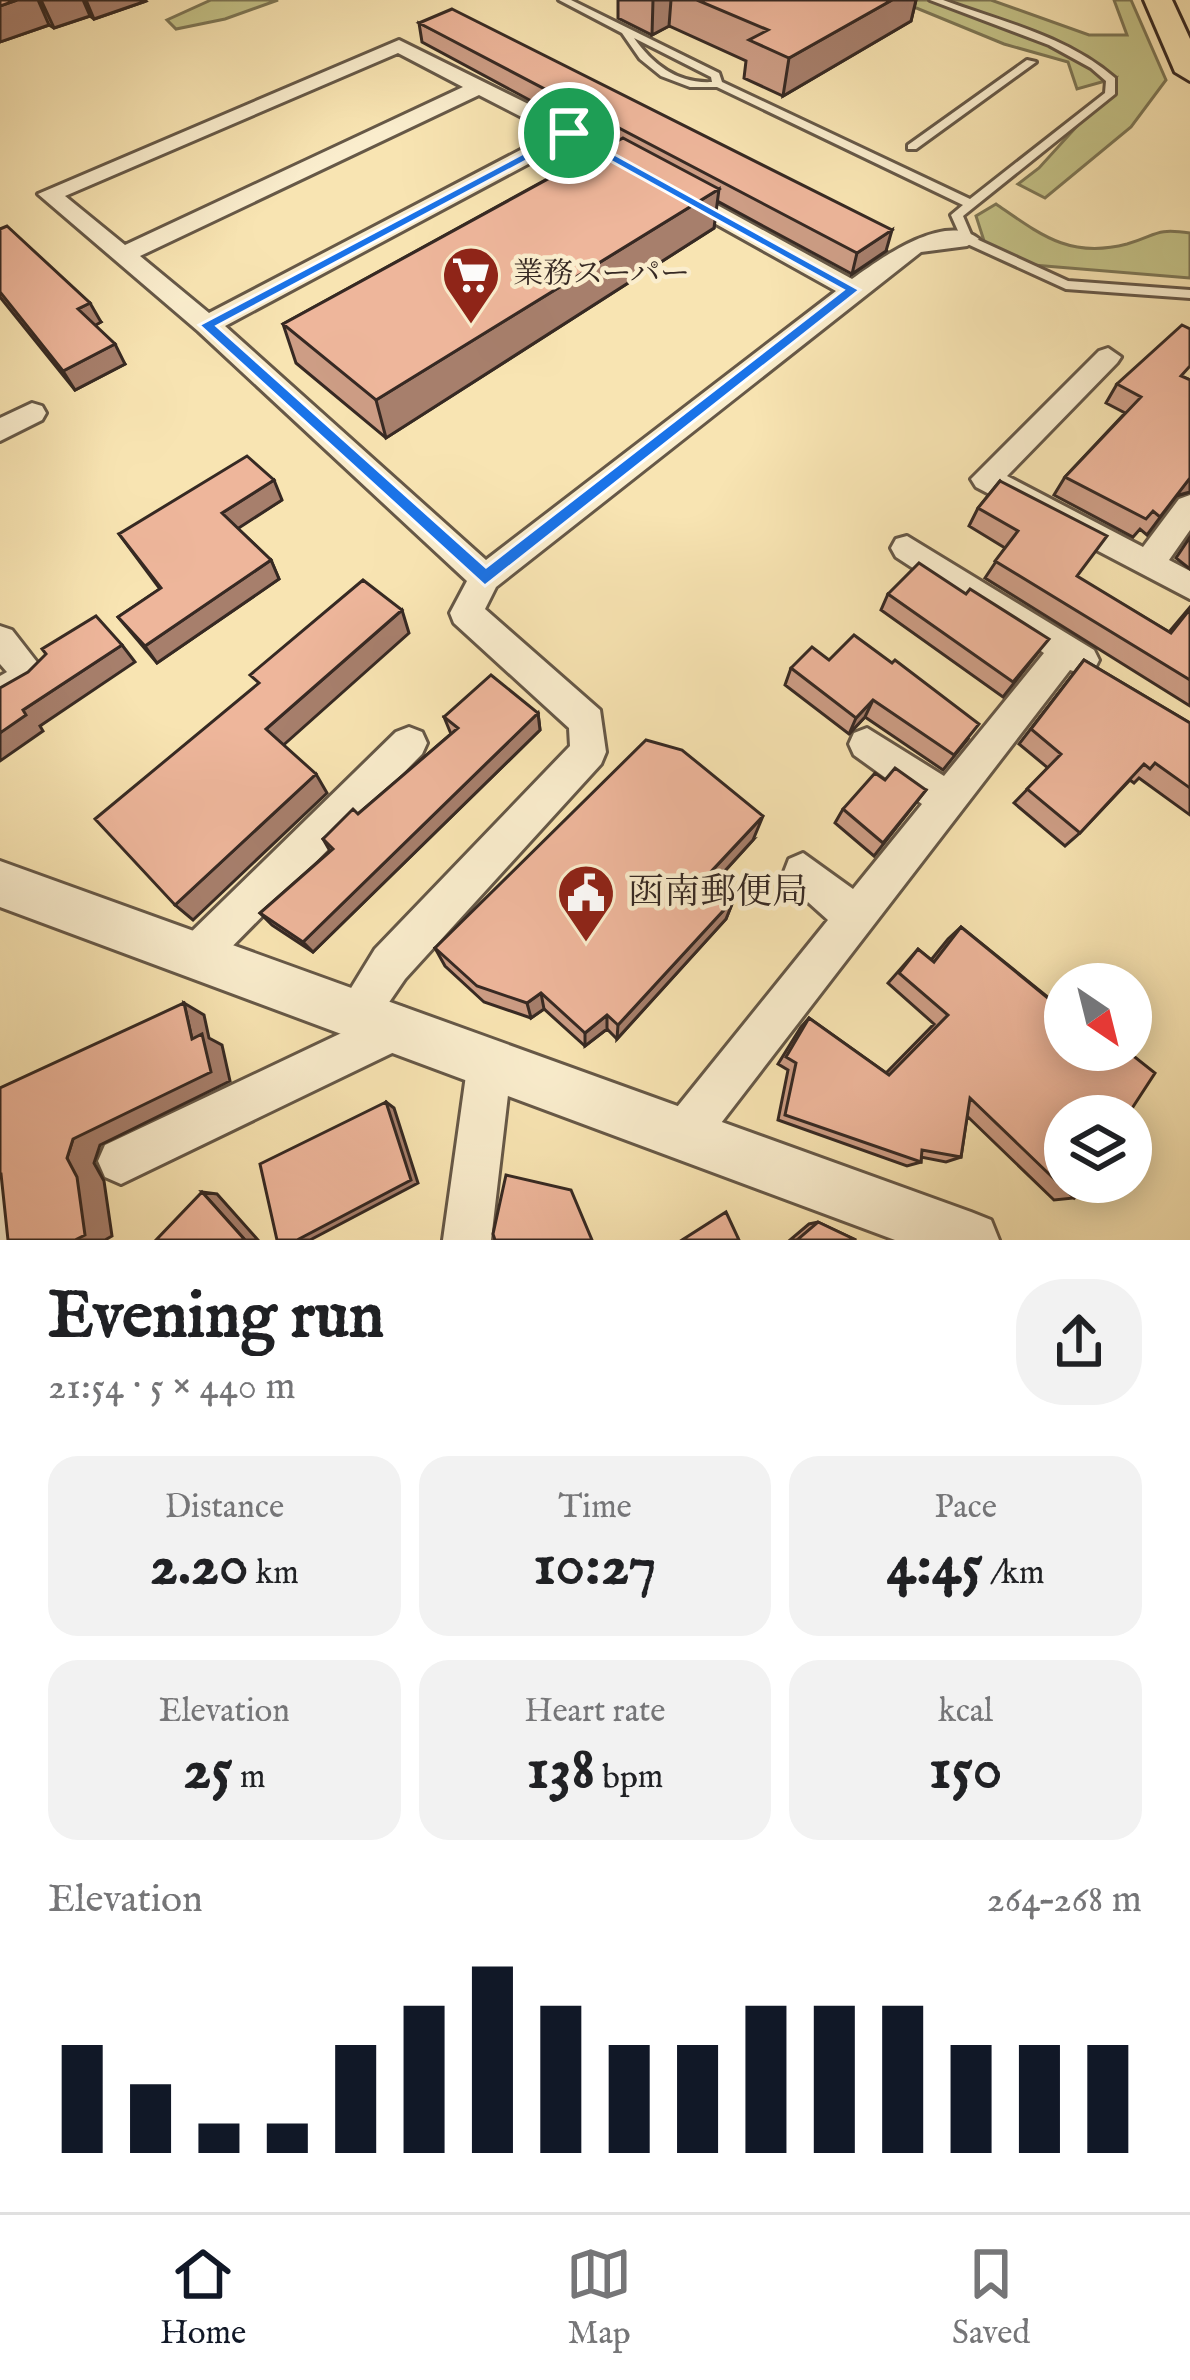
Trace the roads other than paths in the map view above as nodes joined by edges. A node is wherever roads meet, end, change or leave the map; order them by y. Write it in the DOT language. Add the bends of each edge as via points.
graph roads {
  1 [pos="564,0"];
  2 [pos="935,0"];
  3 [pos="1172,18"];
  4 [pos="625,31"];
  5 [pos="1031,62"];
  6 [pos="1190,73"];
  7 [pos="718,84"];
  8 [pos="479,87"];
  9 [pos="569,133"];
  10 [pos="912,147"];
  11 [pos="970,204"];
  12 [pos="967,239"];
  13 [pos="123,255"];
  14 [pos="853,290"];
  15 [pos="1190,294"];
  16 [pos="207,325"];
  17 [pos="1108,357"];
  18 [pos="32,413"];
  19 [pos="0,431"];
  20 [pos="1190,507"];
  21 [pos="907,548"];
  22 [pos="1148,564"];
  23 [pos="485,578"];
  24 [pos="1190,586"];
  25 [pos="0,640"];
  26 [pos="1066,650"];
  27 [pos="1102,672"];
  28 [pos="0,695"];
  29 [pos="409,743"];
  30 [pos="867,744"];
  31 [pos="950,802"];
  32 [pos="803,872"];
  33 [pos="0,884"];
  34 [pos="857,919"];
  35 [pos="197,954"];
  36 [pos="379,1019"];
  37 [pos="490,1061"];
  38 [pos="685,1133"];
  39 [pos="121,1161"];
  40 [pos="0,1178"];
  41 [pos="6,1240"];
  42 [pos="467,1240"];
  43 [pos="971,1240"];
  1 -- 4 [label="lane"];
  2 -- 11 [label="lane" via="1067,50 1111,80 1110,94"];
  3 -- 6 [label="main road"];
  4 -- 7 [label="lane" via="715,75"];
  4 -- 7 [label="lane" via="646,62 668,76"];
  5 -- 10 [label="lane"];
  7 -- 11 [label="lane"];
  8 -- 9 [label="street"];
  8 -- 13 [label="street"];
  8 -- 13 [label="street" via="399,46 50,194"];
  9 -- 14 [label="street"];
  9 -- 16 [label="street"];
  11 -- 12 [label="lane" via="957,215"];
  12 -- 14 [label="street" via="914,247"];
  12 -- 15 [label="lane" via="1066,285"];
  13 -- 16 [label="street"];
  14 -- 23 [label="street"];
  16 -- 23 [label="street"];
  17 -- 22 [label="street" via="986,479"];
  18 -- 19 [label="street"];
  20 -- 22 [label="street"];
  21 -- 26 [label="street"];
  22 -- 24 [label="street"];
  23 -- 36 [label="street" via="466,613 587,721 588,752 390,964"];
  25 -- 28 [label="street" via="29,675"];
  26 -- 27 [label="street"];
  26 -- 31 [label="street"];
  29 -- 35 [label="street"];
  30 -- 31 [label="street"];
  31 -- 34 [label="street"];
  32 -- 34 [label="street"];
  33 -- 35 [label="street"];
  34 -- 38 [label="street"];
  35 -- 36 [label="street"];
  36 -- 37 [label="street"];
  36 -- 39 [label="street"];
  37 -- 38 [label="street"];
  37 -- 42 [label="street"];
  38 -- 43 [label="street"];
  40 -- 41 [label="lane"];
}
